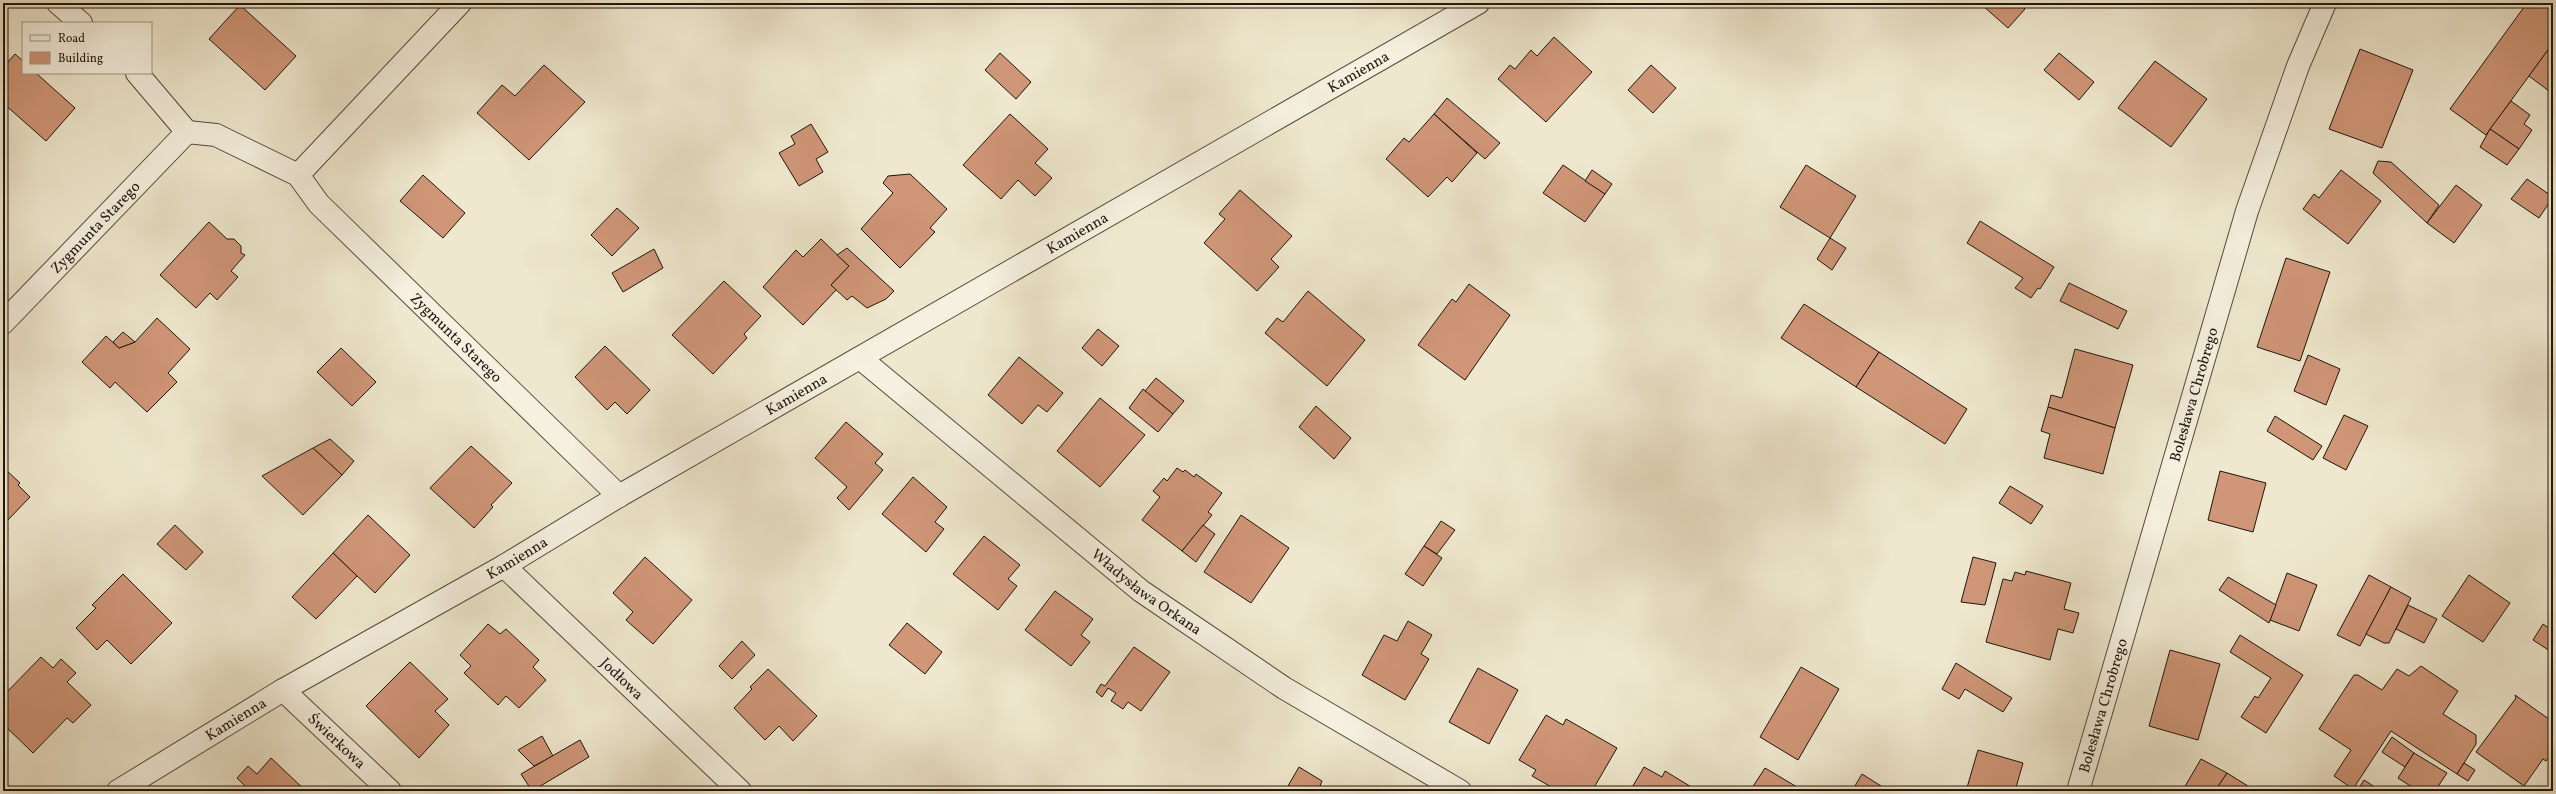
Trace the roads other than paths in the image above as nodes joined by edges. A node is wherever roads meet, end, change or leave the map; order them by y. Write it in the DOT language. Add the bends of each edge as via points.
graph roads {
  1 [pos="58,3"];
  2 [pos="460,3"];
  3 [pos="1478,3"];
  4 [pos="2324,3"];
  5 [pos="80,22"];
  6 [pos="138,74"];
  7 [pos="187,132"];
  8 [pos="298,175"];
  9 [pos="3,323"];
  10 [pos="860,358"];
  11 [pos="619,496"];
  12 [pos="504,566"];
  13 [pos="283,690"];
  14 [pos="118,791"];
  15 [pos="390,791"];
  16 [pos="740,791"];
  17 [pos="1460,791"];
  18 [pos="2078,791"];
  1 -- 5 [label="street"];
  2 -- 8 [label="street"];
  3 -- 10 [label="street, Kamienna"];
  4 -- 18 [label="street, Bolesława Chrobrego" via="2298,66 2247,211"];
  6 -- 7 [label="street"];
  7 -- 8 [label="street, Zygmunta Starego" via="216,135"];
  7 -- 9 [label="street, Zygmunta Starego"];
  8 -- 11 [label="street, Zygmunta Starego" via="319,204"];
  10 -- 11 [label="street, Kamienna"];
  10 -- 17 [label="street, Władysława Orkana" via="1141,591 1284,688"];
  11 -- 12 [label="street, Kamienna"];
  12 -- 13 [label="street, Kamienna"];
  12 -- 16 [label="street, Jodłowa"];
  13 -- 14 [label="street, Kamienna"];
  13 -- 15 [label="street, Świerkowa"];
}
